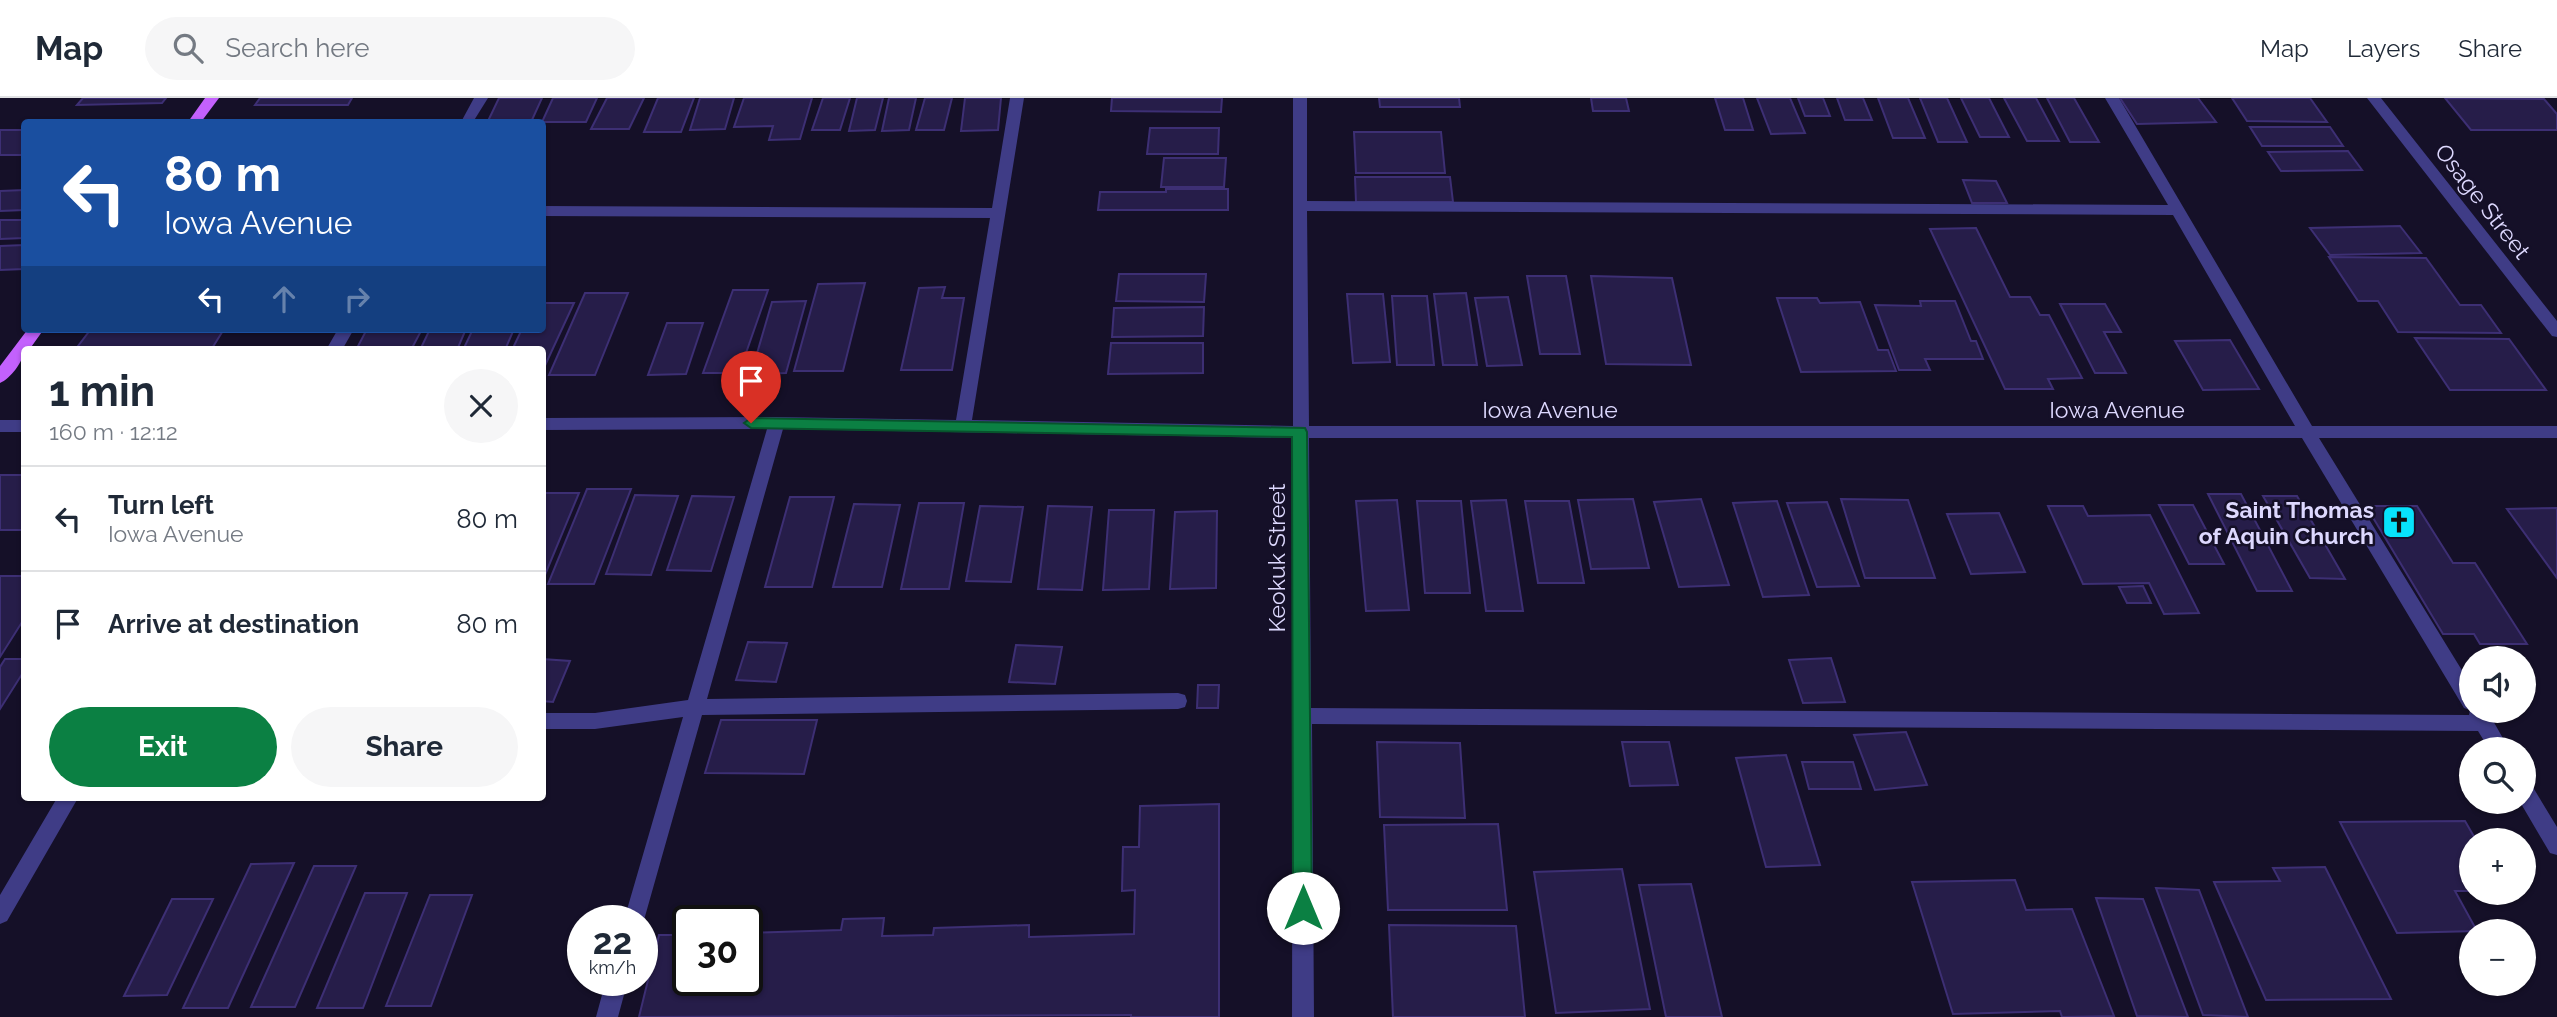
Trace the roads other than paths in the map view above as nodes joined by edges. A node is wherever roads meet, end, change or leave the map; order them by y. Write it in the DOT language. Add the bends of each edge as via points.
graph roads {
  1 [pos="212,98"];
  2 [pos="481,98"];
  3 [pos="1017,98"];
  4 [pos="1300,98"];
  5 [pos="2112,98"];
  6 [pos="2374,98"];
  7 [pos="196,119"];
  8 [pos="469,119"];
  9 [pos="1300,206"];
  10 [pos="2179,210"];
  11 [pos="546,211"];
  12 [pos="997,212"];
  13 [pos="2557,332"];
  14 [pos="21,349"];
  15 [pos="0,377"];
  16 [pos="778,423"];
  17 [pos="546,424"];
  18 [pos="0,426"];
  19 [pos="21,426"];
  20 [pos="963,426"];
  21 [pos="1300,432"];
  22 [pos="2307,432"];
  23 [pos="2557,432"];
  24 [pos="2459,682"];
  25 [pos="1178,701"];
  26 [pos="694,707"];
  27 [pos="1302,716"];
  28 [pos="2459,717"];
  29 [pos="546,721"];
  30 [pos="66,801"];
  31 [pos="2536,810"];
  32 [pos="2557,846"];
  33 [pos="638,905"];
  34 [pos="0,914"];
  35 [pos="613,996"];
  36 [pos="607,1017"];
  37 [pos="1303,1017"];
  1 -- 7 [label="main road"];
  2 -- 8 [label="street"];
  3 -- 12 [label="street"];
  4 -- 9 [label="street, Keokuk Street"];
  5 -- 10 [label="street"];
  6 -- 13 [label="street, Osage Street"];
  9 -- 10 [label="street"];
  9 -- 21 [label="street, Keokuk Street"];
  10 -- 22 [label="street"];
  11 -- 12 [label="street"];
  12 -- 20 [label="street"];
  14 -- 15 [label="main road"];
  16 -- 17 [label="street, Iowa Avenue"];
  16 -- 20 [label="street, Iowa Avenue"];
  16 -- 26 [label="street"];
  18 -- 19 [label="street"];
  20 -- 21 [label="street, Iowa Avenue"];
  21 -- 22 [label="street, Iowa Avenue"];
  21 -- 27 [label="street, Keokuk Street"];
  22 -- 23 [label="street, Iowa Avenue"];
  22 -- 24 [label="street"];
  25 -- 26 [label="street"];
  26 -- 29 [label="street" via="595,721"];
  26 -- 33 [label="street"];
  27 -- 28 [label="street"];
  27 -- 37 [label="street, Keokuk Street"];
  30 -- 34 [label="street"];
  31 -- 32 [label="street"];
  35 -- 36 [label="street"];
}
